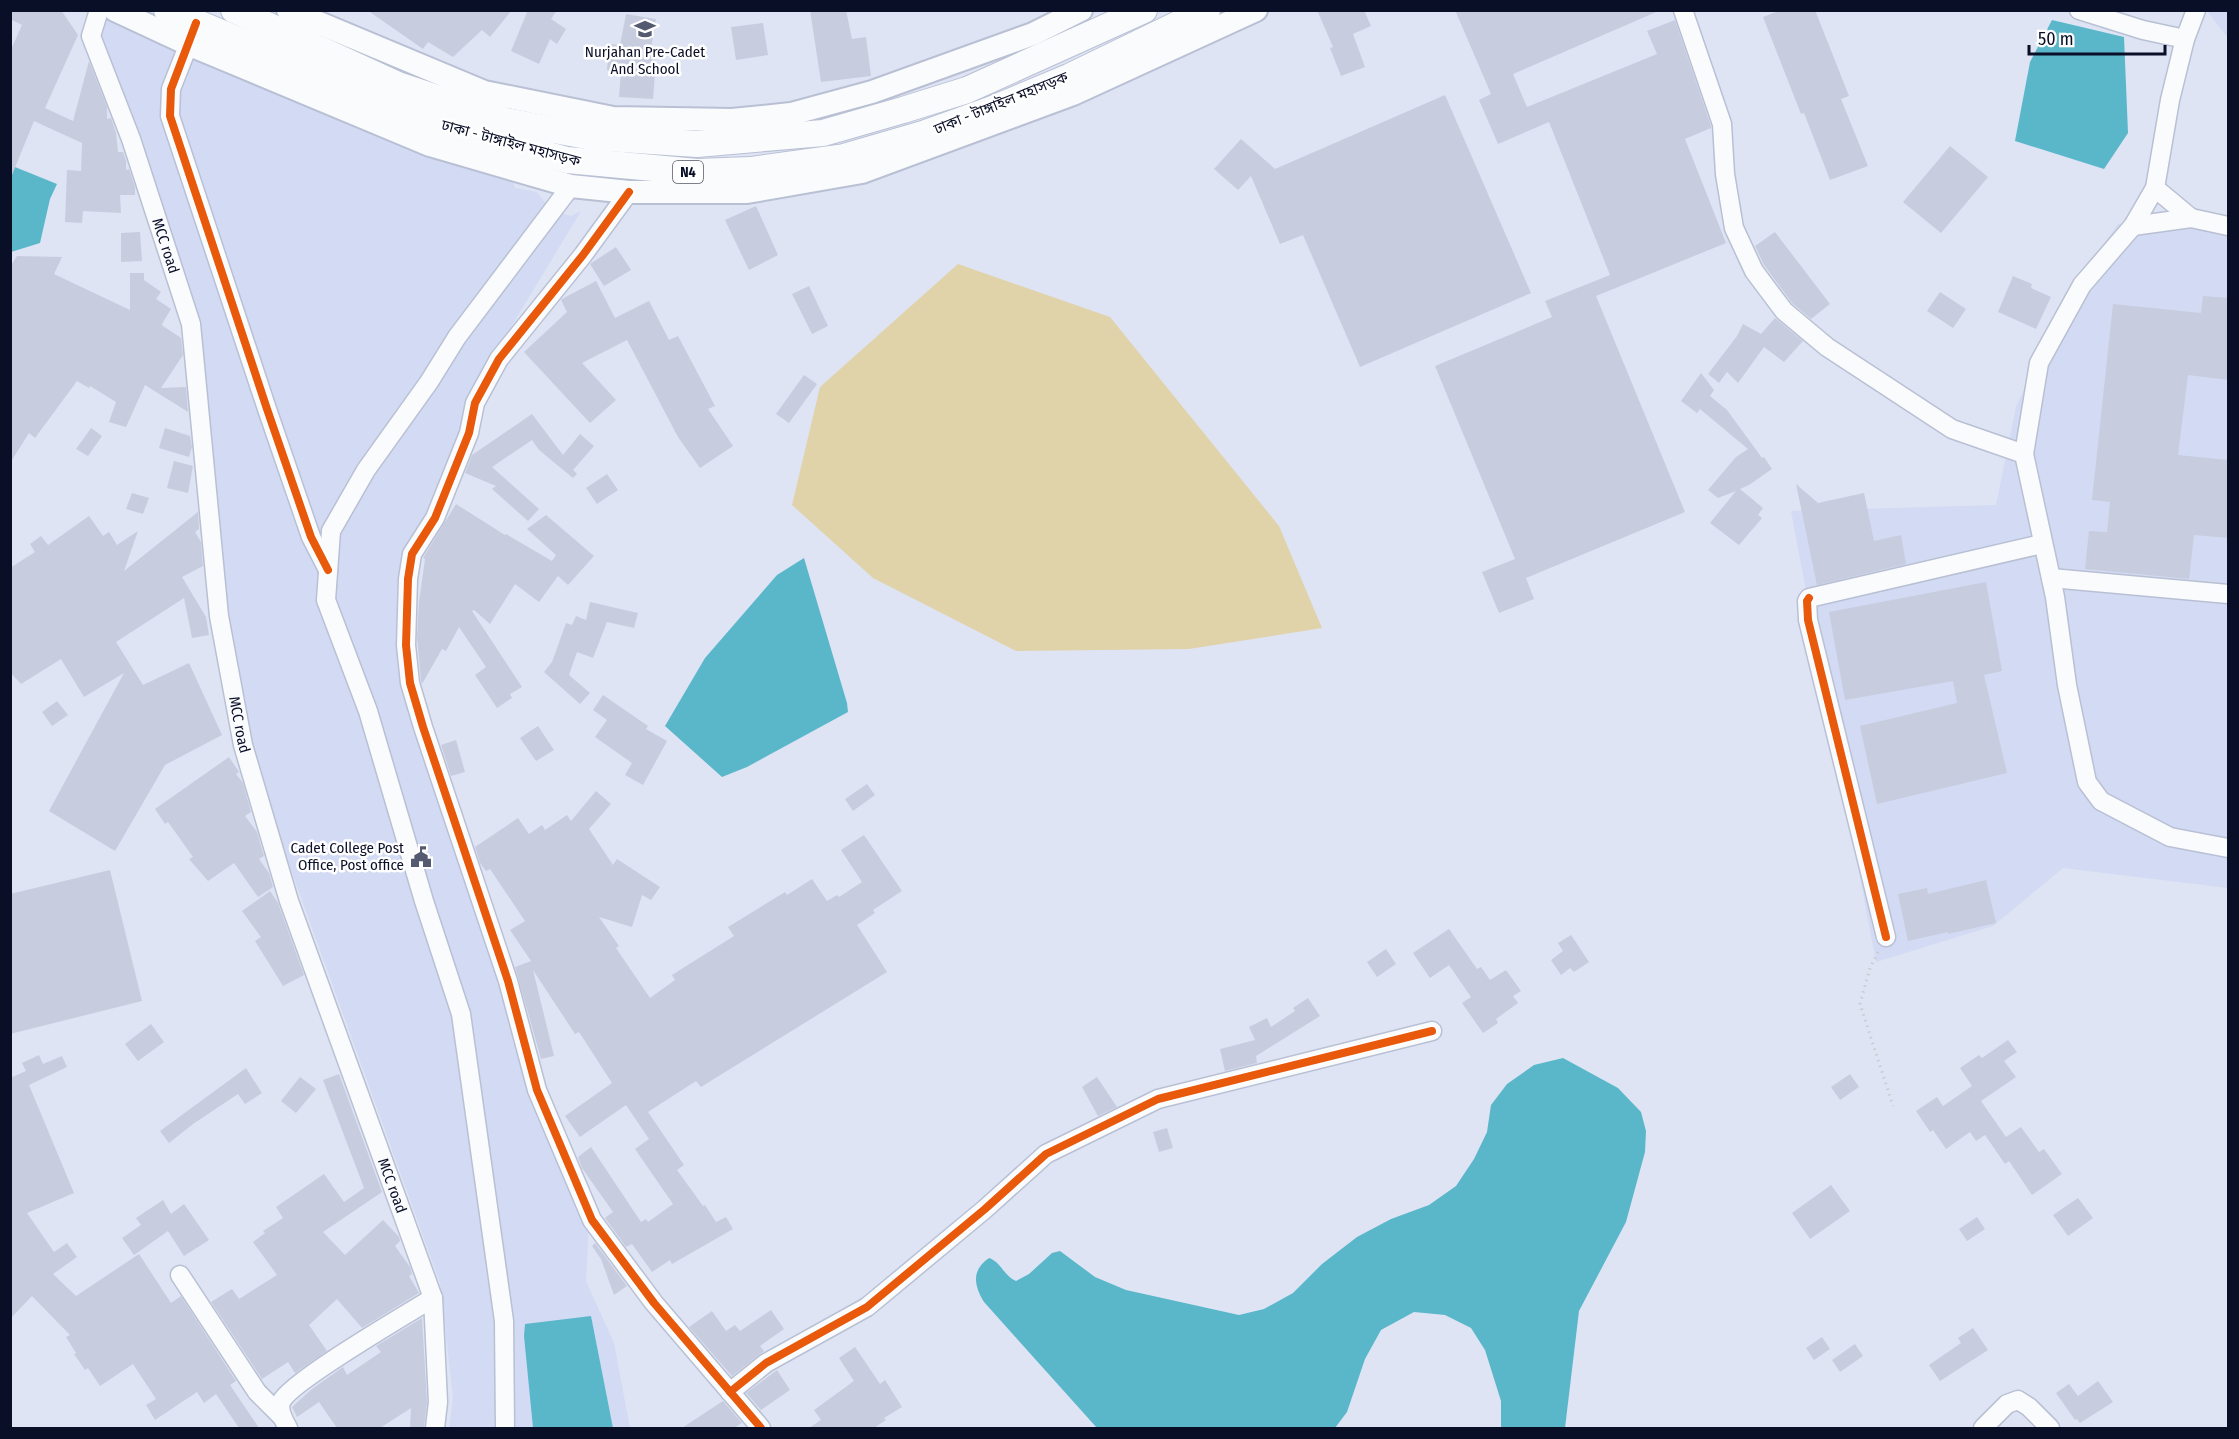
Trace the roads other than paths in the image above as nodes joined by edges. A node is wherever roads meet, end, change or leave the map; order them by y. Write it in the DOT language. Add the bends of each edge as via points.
graph roads {
  1 [pos="99,10"];
  2 [pos="115,10"];
  3 [pos="167,10"];
  4 [pos="234,10"];
  5 [pos="288,10"];
  6 [pos="1081,10"];
  7 [pos="1144,10"];
  8 [pos="1207,10"];
  9 [pos="1256,10"];
  10 [pos="1683,10"];
  11 [pos="2079,10"];
  12 [pos="2196,10"];
  13 [pos="192,33"];
  14 [pos="2185,39"];
  15 [pos="572,186"];
  16 [pos="2156,188"];
  17 [pos="629,192"];
  18 [pos="2191,218"];
  19 [pos="2133,226"];
  20 [pos="2229,226"];
  21 [pos="2024,454"];
  22 [pos="2042,544"];
  23 [pos="328,570"];
  24 [pos="2051,578"];
  25 [pos="2229,594"];
  26 [pos="2229,848"];
  27 [pos="1886,937"];
  28 [pos="1432,1031"];
  29 [pos="180,1275"];
  30 [pos="433,1298"];
  31 [pos="730,1392"];
  32 [pos="285,1423"];
  33 [pos="435,1428"];
  34 [pos="505,1428"];
  35 [pos="761,1428"];
  36 [pos="1983,1428"];
  37 [pos="2050,1428"];
  1 -- 30 [label="street, MCC road" via="92,36 131,139 191,324 219,616 243,744 289,901"];
  2 -- 13 [label="main road"];
  3 -- 13 [label="highway, ঢাকা - টাঙ্গাইল মহাসড়ক / N4"];
  4 -- 7 [label="highway, ঢাকা - টাঙ্গাইল মহাসড়ক / N4" via="398,85 506,121 592,137 697,144 823,133 903,110 967,90"];
  5 -- 6 [label="main road" via="484,92 613,118 732,120 790,114 872,92 1033,34"];
  8 -- 13 [label="highway, ঢাকা - টাঙ্গাইল মহাসড়ক / N4" via="1070,77 923,134 844,158 751,171 697,172 567,160 441,126"];
  9 -- 17 [label="main road" via="1073,94 862,172 747,192"];
  10 -- 21 [label="street" via="1722,124 1734,228 1754,271 1784,311 1827,347 1952,429"];
  11 -- 14 [label="street"];
  12 -- 14 [label="street"];
  13 -- 15 [label="main road" via="430,145"];
  13 -- 23 [label="street" via="171,89 170,116 311,537"];
  14 -- 16 [label="street" via="2170,100"];
  15 -- 17 [label="main road"];
  15 -- 23 [label="street" via="457,337 366,470 331,531"];
  16 -- 18 [label="street"];
  16 -- 19 [label="street"];
  17 -- 31 [label="street" via="499,359 476,403 469,434 435,518 412,554 406,645 410,683 508,981 537,1090 591,1220 654,1303"];
  18 -- 19 [label="street"];
  18 -- 20 [label="street"];
  19 -- 21 [label="street" via="2082,285 2039,363"];
  21 -- 22 [label="street"];
  22 -- 24 [label="street"];
  22 -- 27 [label="street" via="1807,601 1808,620"];
  23 -- 34 [label="street" via="326,600 368,711 461,1014 504,1321"];
  24 -- 25 [label="street"];
  24 -- 26 [label="street" via="2087,782 2101,801 2170,837"];
  28 -- 31 [label="street" via="1158,1099 1046,1154 867,1307 766,1363"];
  29 -- 32 [label="street" via="257,1392"];
  30 -- 32 [label="street" via="304,1379 281,1401"];
  30 -- 33 [label="street, MCC road" via="438,1402"];
  31 -- 35 [label="street"];
  36 -- 37 [label="street" via="2007,1404 2018,1400"];
}
